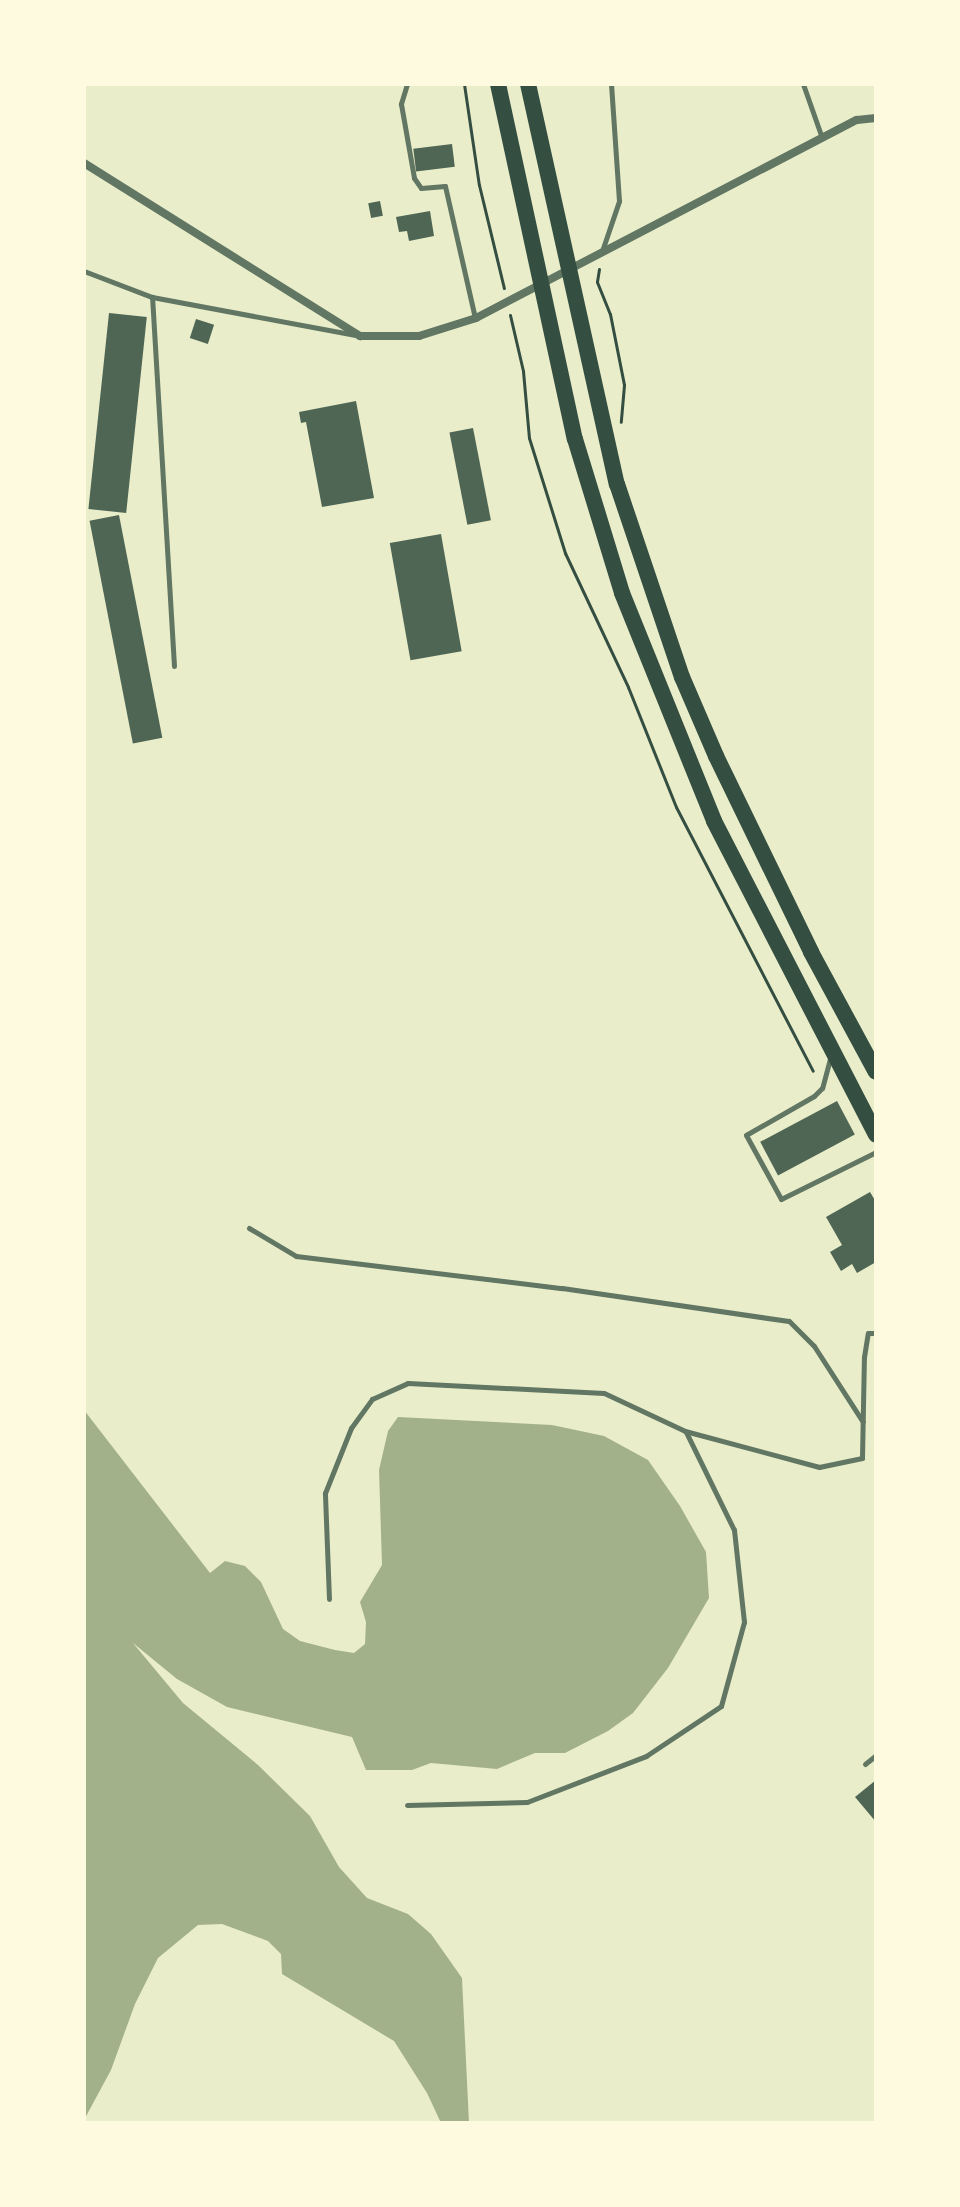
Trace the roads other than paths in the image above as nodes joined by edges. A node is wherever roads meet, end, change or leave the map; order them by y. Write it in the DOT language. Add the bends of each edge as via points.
graph roads {
  1 [pos="407,84"];
  2 [pos="498,84"];
  3 [pos="528,84"];
  4 [pos="611,84"];
  5 [pos="803,84"];
  6 [pos="876,118"];
  7 [pos="822,138"];
  8 [pos="84,163"];
  9 [pos="602,251"];
  10 [pos="84,271"];
  11 [pos="569,273"];
  12 [pos="539,287"];
  13 [pos="152,297"];
  14 [pos="476,318"];
  15 [pos="360,336"];
  16 [pos="174,666"];
  17 [pos="832,1050"];
  18 [pos="876,1072"];
  19 [pos="876,1135"];
  20 [pos="876,1152"];
  21 [pos="249,1228"];
  22 [pos="876,1333"];
  23 [pos="864,1423"];
  24 [pos="685,1431"];
  25 [pos="329,1599"];
  26 [pos="876,1755"];
  27 [pos="865,1764"];
  28 [pos="407,1805"];
  1 -- 14 [label="lane" via="401,104 414,178 421,188 445,186"];
  2 -- 12 [label="main road"];
  3 -- 11 [label="main road"];
  4 -- 9 [label="lane" via="619,201"];
  5 -- 7 [label="lane"];
  6 -- 7 [label="street" via="857,120"];
  7 -- 9 [label="street"];
  8 -- 15 [label="street"];
  9 -- 11 [label="street"];
  10 -- 13 [label="lane"];
  11 -- 12 [label="street"];
  11 -- 18 [label="main road" via="617,484 682,677 811,952"];
  12 -- 14 [label="street"];
  12 -- 17 [label="main road" via="575,439 643,650 714,821"];
  13 -- 15 [label="lane"];
  13 -- 16 [label="lane"];
  14 -- 15 [label="street" via="419,336"];
  17 -- 19 [label="main road"];
  17 -- 20 [label="lane" via="822,1088 814,1096 746,1135 781,1199"];
  21 -- 23 [label="lane" via="296,1256 789,1321 814,1346"];
  22 -- 23 [label="lane" via="868,1333 864,1357"];
  23 -- 24 [label="lane" via="862,1458 819,1467"];
  24 -- 25 [label="lane" via="604,1393 408,1383 372,1399 351,1428 325,1493"];
  24 -- 28 [label="lane" via="734,1530 744,1622 721,1706 646,1756 527,1802"];
  26 -- 27 [label="lane"];
}
